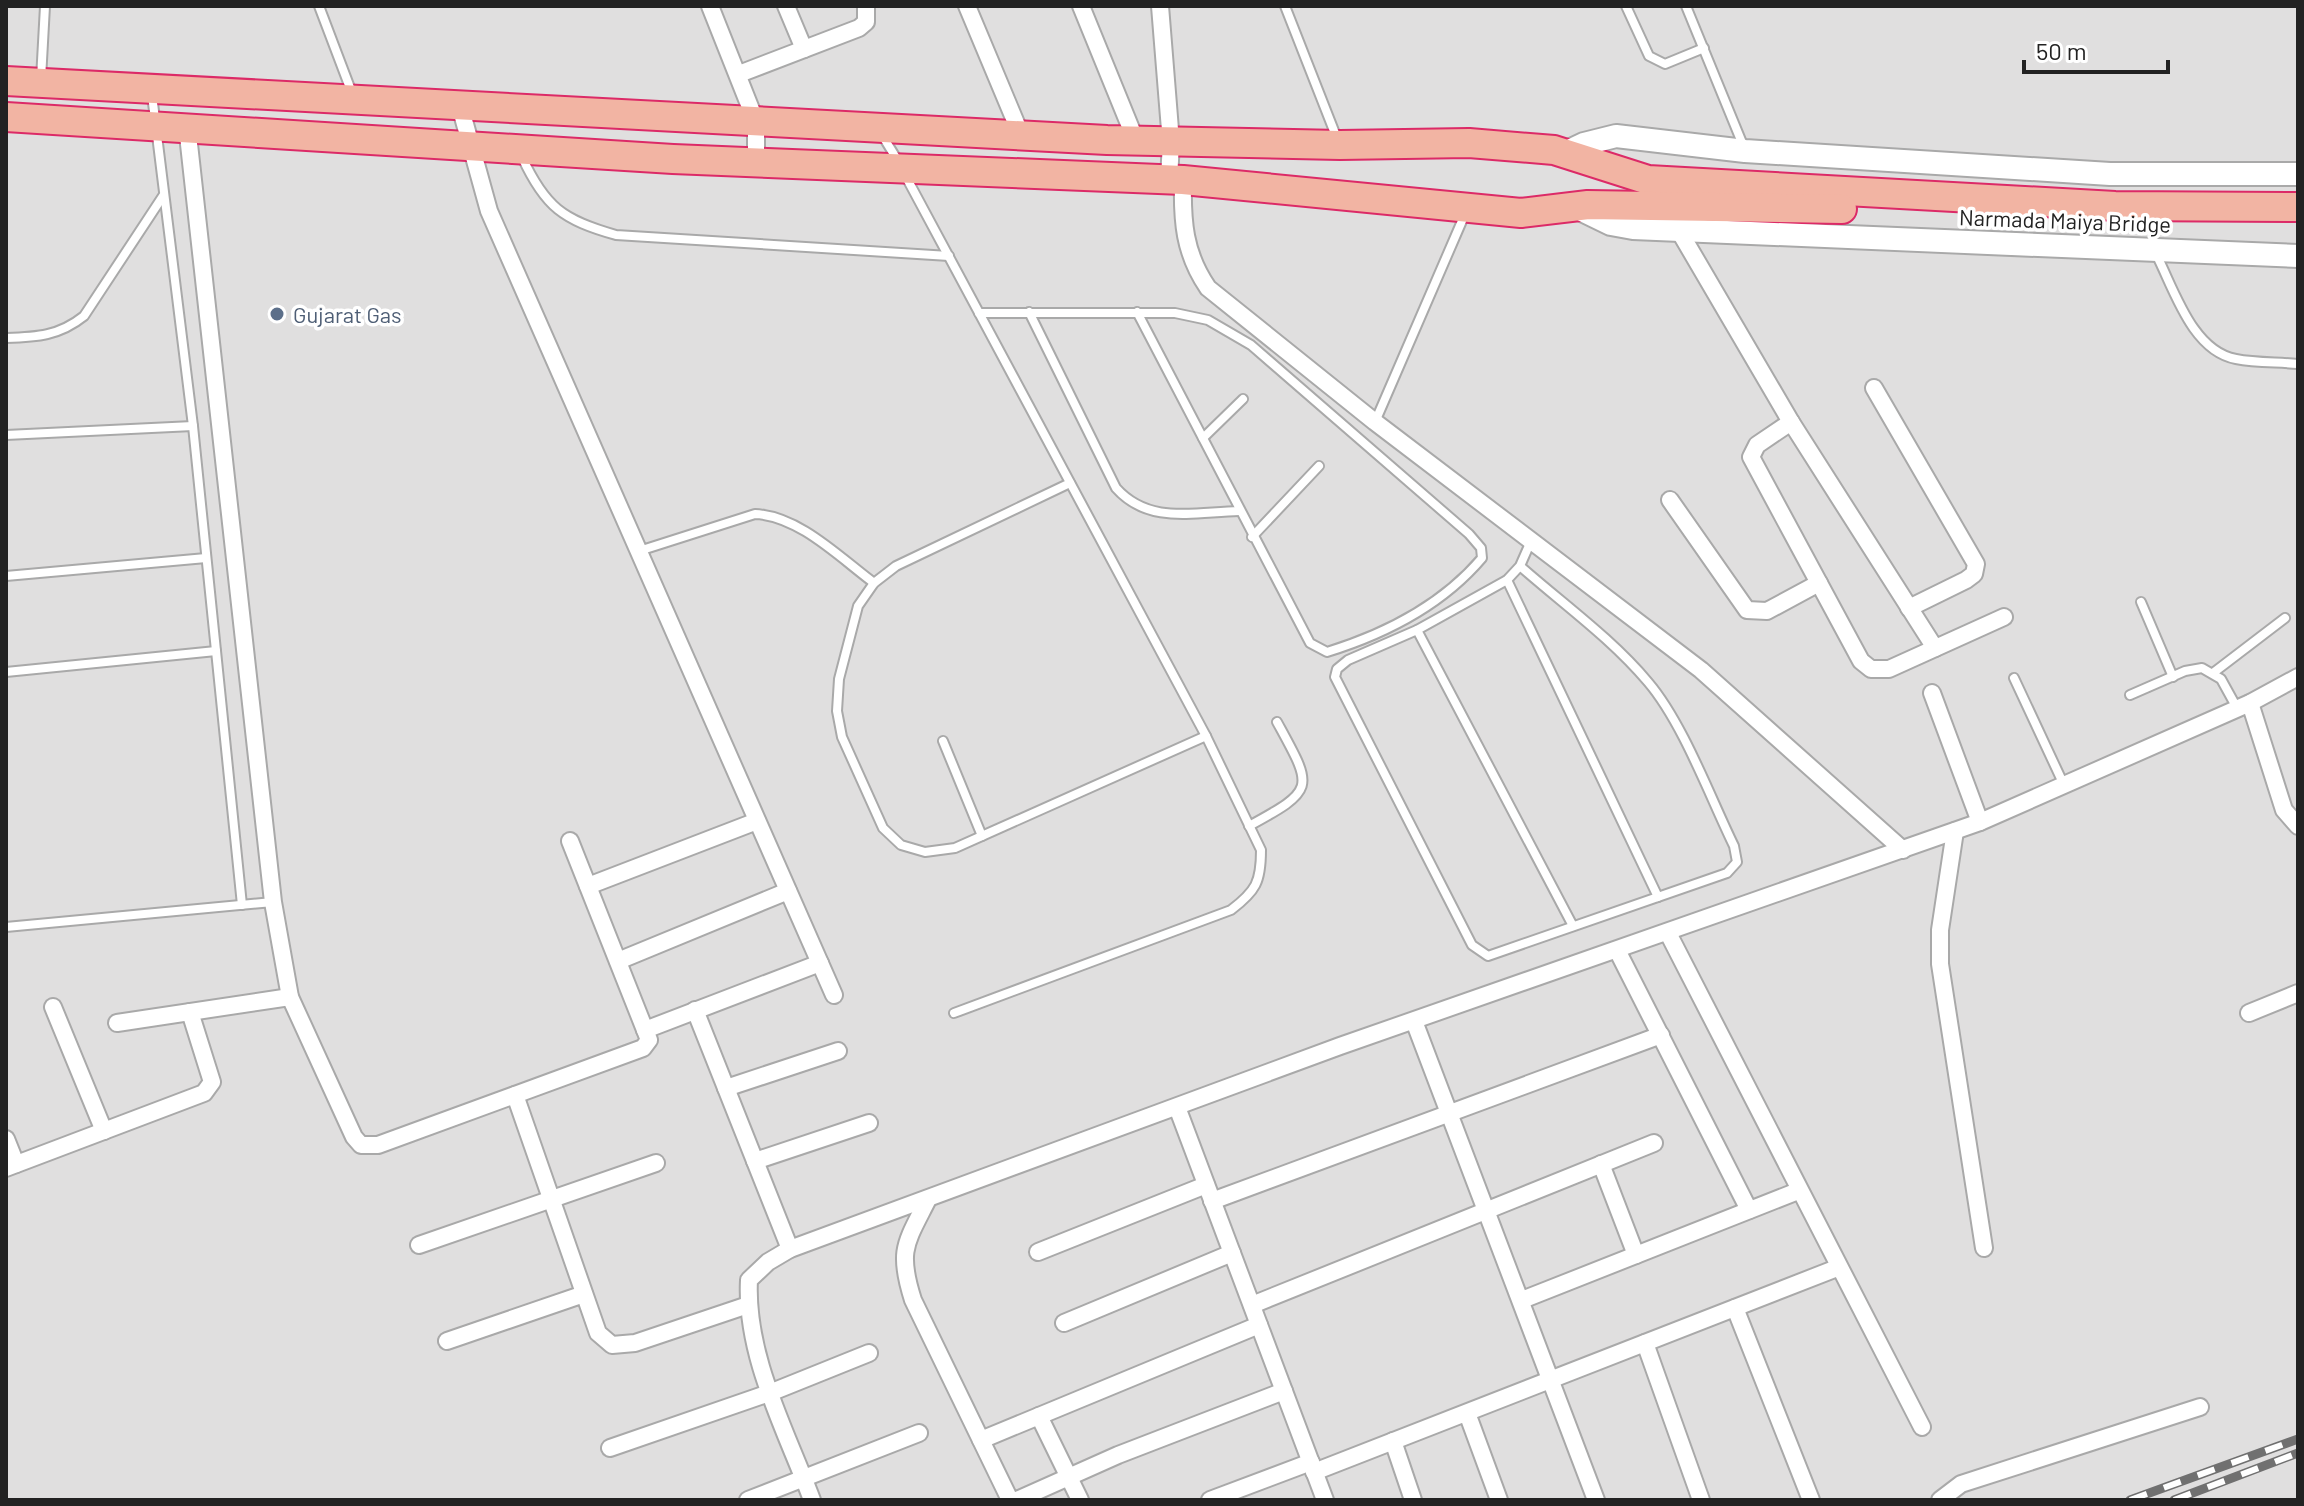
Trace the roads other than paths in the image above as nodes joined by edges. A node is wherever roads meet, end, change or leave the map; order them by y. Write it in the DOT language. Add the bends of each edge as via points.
graph roads {
  1 [pos="45,6"];
  2 [pos="319,6"];
  3 [pos="710,6"];
  4 [pos="786,6"];
  5 [pos="866,6"];
  6 [pos="967,6"];
  7 [pos="1081,6"];
  8 [pos="1160,6"];
  9 [pos="1285,6"];
  10 [pos="1626,6"];
  11 [pos="1686,6"];
  12 [pos="1704,48"];
  13 [pos="804,49"];
  14 [pos="739,74"];
  15 [pos="6,81"];
  16 [pos="41,83"];
  17 [pos="151,90"];
  18 [pos="355,101"];
  19 [pos="460,106"];
  20 [pos="6,117"];
  21 [pos="756,122"];
  22 [pos="154,124"];
  23 [pos="187,126"];
  24 [pos="877,128"];
  25 [pos="1021,135"];
  26 [pos="1136,141"];
  27 [pos="1171,142"];
  28 [pos="1340,145"];
  29 [pos="469,146"];
  30 [pos="518,149"];
  31 [pos="1745,151"];
  32 [pos="1565,153"];
  33 [pos="756,162"];
  34 [pos="901,167"];
  35 [pos="2298,174"];
  36 [pos="1176,180"];
  37 [pos="1646,192"];
  38 [pos="163,196"];
  39 [pos="1576,207"];
  40 [pos="2298,207"];
  41 [pos="1468,208"];
  42 [pos="2298,223"];
  43 [pos="1678,229"];
  44 [pos="2155,252"];
  45 [pos="949,256"];
  46 [pos="2298,256"];
  47 [pos="1029,312"];
  48 [pos="1137,312"];
  49 [pos="979,313"];
  50 [pos="6,338"];
  51 [pos="2298,364"];
  52 [pos="1874,388"];
  53 [pos="1243,399"];
  54 [pos="1375,422"];
  55 [pos="1791,422"];
  56 [pos="193,426"];
  57 [pos="6,435"];
  58 [pos="1203,438"];
  59 [pos="1319,466"];
  60 [pos="1070,483"];
  61 [pos="1670,500"];
  62 [pos="1239,511"];
  63 [pos="1252,537"];
  64 [pos="1531,541"];
  65 [pos="639,551"];
  66 [pos="206,558"];
  67 [pos="1520,566"];
  68 [pos="6,576"];
  69 [pos="1507,580"];
  70 [pos="874,583"];
  71 [pos="1819,583"];
  72 [pos="2141,602"];
  73 [pos="1909,608"];
  74 [pos="2004,617"];
  75 [pos="2285,618"];
  76 [pos="1417,630"];
  77 [pos="1935,648"];
  78 [pos="216,651"];
  79 [pos="6,672"];
  80 [pos="2213,673"];
  81 [pos="2173,677"];
  82 [pos="2298,677"];
  83 [pos="2014,678"];
  84 [pos="1932,693"];
  85 [pos="2130,695"];
  86 [pos="2244,706"];
  87 [pos="1277,722"];
  88 [pos="1206,736"];
  89 [pos="943,741"];
  90 [pos="2064,785"];
  91 [pos="757,821"];
  92 [pos="1980,822"];
  93 [pos="1249,826"];
  94 [pos="2298,826"];
  95 [pos="1955,831"];
  96 [pos="982,836"];
  97 [pos="570,841"];
  98 [pos="1903,850"];
  99 [pos="588,886"];
  100 [pos="788,891"];
  101 [pos="1658,897"];
  102 [pos="273,902"];
  103 [pos="242,905"];
  104 [pos="1573,926"];
  105 [pos="6,927"];
  106 [pos="1668,933"];
  107 [pos="1617,950"];
  108 [pos="618,961"];
  109 [pos="820,963"];
  110 [pos="2298,993"];
  111 [pos="834,995"];
  112 [pos="290,997"];
  113 [pos="53,1007"];
  114 [pos="695,1010"];
  115 [pos="190,1012"];
  116 [pos="954,1013"];
  117 [pos="2249,1013"];
  118 [pos="1414,1021"];
  119 [pos="117,1023"];
  120 [pos="645,1030"];
  121 [pos="1661,1035"];
  122 [pos="838,1051"];
  123 [pos="726,1088"];
  124 [pos="515,1095"];
  125 [pos="1177,1107"];
  126 [pos="1449,1112"];
  127 [pos="869,1123"];
  128 [pos="104,1131"];
  129 [pos="6,1139"];
  130 [pos="1654,1143"];
  131 [pos="755,1161"];
  132 [pos="656,1163"];
  133 [pos="1601,1164"];
  134 [pos="11,1166"];
  135 [pos="1798,1191"];
  136 [pos="1209,1193"];
  137 [pos="551,1199"];
  138 [pos="928,1199"];
  139 [pos="1487,1210"];
  140 [pos="1749,1210"];
  141 [pos="419,1245"];
  142 [pos="1984,1248"];
  143 [pos="790,1249"];
  144 [pos="1038,1252"];
  145 [pos="1232,1253"];
  146 [pos="1636,1255"];
  147 [pos="1837,1268"];
  148 [pos="584,1294"];
  149 [pos="1522,1300"];
  150 [pos="748,1305"];
  151 [pos="1252,1305"];
  152 [pos="1735,1308"];
  153 [pos="1064,1323"];
  154 [pos="1259,1325"];
  155 [pos="447,1341"];
  156 [pos="1645,1343"];
  157 [pos="869,1353"];
  158 [pos="1552,1380"];
  159 [pos="1284,1391"];
  160 [pos="772,1392"];
  161 [pos="2200,1407"];
  162 [pos="1467,1413"];
  163 [pos="1039,1416"];
  164 [pos="1922,1427"];
  165 [pos="919,1433"];
  166 [pos="981,1440"];
  167 [pos="1393,1441"];
  168 [pos="610,1448"];
  169 [pos="1313,1467"];
  170 [pos="1068,1476"];
  171 [pos="804,1479"];
  172 [pos="748,1500"];
  173 [pos="812,1500"];
  174 [pos="1010,1500"];
  175 [pos="1017,1500"];
  176 [pos="1080,1500"];
  177 [pos="1210,1500"];
  178 [pos="1325,1500"];
  179 [pos="1413,1500"];
  180 [pos="1499,1500"];
  181 [pos="1596,1500"];
  182 [pos="1701,1500"];
  183 [pos="1811,1500"];
  184 [pos="1940,1500"];
  1 -- 16 [label="lane"];
  2 -- 18 [label="lane"];
  3 -- 14 [label="street"];
  4 -- 13 [label="street"];
  5 -- 13 [label="street" via="866,22 859,28"];
  6 -- 25 [label="street"];
  7 -- 26 [label="street"];
  8 -- 27 [label="street"];
  9 -- 28 [label="lane"];
  10 -- 12 [label="lane" via="1649,56 1665,64"];
  11 -- 12 [label="lane"];
  12 -- 31 [label="lane"];
  13 -- 14 [label="street"];
  14 -- 21 [label="street"];
  15 -- 16 [label="highway"];
  16 -- 17 [label="highway"];
  17 -- 18 [label="highway"];
  17 -- 22 [label="lane"];
  18 -- 19 [label="highway"];
  19 -- 21 [label="highway"];
  19 -- 29 [label="street"];
  20 -- 22 [label="highway"];
  21 -- 24 [label="highway"];
  21 -- 33 [label="street"];
  22 -- 23 [label="highway"];
  22 -- 38 [label="lane"];
  23 -- 29 [label="highway"];
  23 -- 102 [label="street"];
  24 -- 25 [label="highway"];
  24 -- 34 [label="lane"];
  25 -- 26 [label="highway"];
  26 -- 27 [label="highway"];
  27 -- 28 [label="highway"];
  27 -- 36 [label="street"];
  28 -- 32 [label="highway" via="1469,143"];
  29 -- 30 [label="highway"];
  29 -- 65 [label="street" via="489,211"];
  30 -- 33 [label="highway"];
  30 -- 45 [label="lane" via="551,206 576,224 616,235"];
  31 -- 32 [label="street" via="1616,136"];
  31 -- 35 [label="street" via="2110,174"];
  32 -- 37 [label="highway"];
  33 -- 34 [label="highway"];
  34 -- 36 [label="highway"];
  34 -- 45 [label="lane"];
  36 -- 41 [label="highway"];
  36 -- 54 [label="street" via="1182,230 1195,269 1208,288"];
  37 -- 39 [label="highway"];
  37 -- 40 [label="highway"];
  37 -- 42 [label="highway, Narmada Maiya Bridge" via="2101,224"];
  38 -- 50 [label="lane" via="84,316 67,330 44,337"];
  38 -- 56 [label="lane"];
  39 -- 41 [label="highway" via="1521,213"];
  39 -- 43 [label="street" via="1611,224"];
  41 -- 54 [label="lane"];
  43 -- 44 [label="street"];
  43 -- 55 [label="street"];
  44 -- 46 [label="street"];
  44 -- 51 [label="lane" via="2199,337 2216,351 2234,359"];
  45 -- 49 [label="lane"];
  47 -- 48 [label="lane"];
  47 -- 49 [label="lane"];
  47 -- 62 [label="lane" via="1116,488 1129,503 1152,513"];
  48 -- 58 [label="lane"];
  48 -- 63 [label="lane" via="1208,320 1251,345 1469,534 1482,558 1460,584 1419,610 1366,640 1327,652 1310,643 1302,631"];
  49 -- 60 [label="lane"];
  52 -- 73 [label="street" via="1976,564 1966,580"];
  53 -- 58 [label="lane"];
  54 -- 64 [label="street"];
  55 -- 71 [label="street" via="1757,445 1751,457"];
  55 -- 73 [label="street"];
  56 -- 57 [label="lane"];
  56 -- 66 [label="lane"];
  58 -- 62 [label="lane"];
  59 -- 63 [label="lane"];
  60 -- 70 [label="lane" via="896,566"];
  60 -- 88 [label="lane"];
  61 -- 71 [label="street" via="1747,610 1767,611"];
  62 -- 63 [label="lane"];
  64 -- 67 [label="lane"];
  64 -- 98 [label="street" via="1701,670"];
  65 -- 70 [label="lane" via="755,514 773,515"];
  65 -- 91 [label="street"];
  66 -- 68 [label="lane"];
  66 -- 78 [label="lane"];
  67 -- 69 [label="lane"];
  67 -- 101 [label="lane" via="1649,683 1667,708 1734,846 1737,862 1727,873"];
  69 -- 76 [label="lane"];
  69 -- 101 [label="lane"];
  70 -- 96 [label="lane" via="858,606 839,679 842,737 883,828 901,845 925,852 955,848"];
  71 -- 77 [label="street" via="1861,661 1871,669 1889,669"];
  72 -- 81 [label="lane"];
  73 -- 77 [label="street"];
  74 -- 77 [label="street"];
  75 -- 80 [label="lane"];
  76 -- 104 [label="lane"];
  76 -- 104 [label="lane" via="1348,660 1335,677 1472,945 1488,956"];
  78 -- 79 [label="lane"];
  78 -- 103 [label="lane"];
  80 -- 81 [label="lane" via="2202,668"];
  80 -- 86 [label="lane"];
  81 -- 85 [label="lane"];
  82 -- 86 [label="street"];
  83 -- 90 [label="lane"];
  84 -- 92 [label="street"];
  86 -- 90 [label="street"];
  86 -- 94 [label="street" via="2284,810"];
  87 -- 93 [label="lane" via="1305,784 1295,801"];
  88 -- 93 [label="lane"];
  88 -- 96 [label="lane"];
  89 -- 96 [label="lane"];
  90 -- 92 [label="street"];
  91 -- 99 [label="street"];
  91 -- 100 [label="street"];
  92 -- 95 [label="street"];
  93 -- 116 [label="lane" via="1261,850 1261,870 1253,894 1231,910"];
  95 -- 98 [label="street"];
  95 -- 142 [label="street" via="1940,964"];
  97 -- 99 [label="street"];
  98 -- 106 [label="street"];
  99 -- 108 [label="street"];
  100 -- 108 [label="street"];
  100 -- 109 [label="street"];
  101 -- 104 [label="lane"];
  102 -- 103 [label="lane"];
  102 -- 112 [label="street"];
  103 -- 105 [label="lane"];
  106 -- 107 [label="street"];
  106 -- 135 [label="street"];
  107 -- 118 [label="street"];
  107 -- 121 [label="street"];
  108 -- 120 [label="street"];
  109 -- 111 [label="street"];
  109 -- 114 [label="street"];
  110 -- 117 [label="street"];
  112 -- 115 [label="street"];
  112 -- 124 [label="street" via="361,1145 378,1145"];
  113 -- 128 [label="street"];
  114 -- 120 [label="street"];
  114 -- 123 [label="street"];
  115 -- 119 [label="street"];
  115 -- 128 [label="street" via="212,1082 204,1093"];
  118 -- 125 [label="street"];
  118 -- 126 [label="street"];
  120 -- 124 [label="street" via="649,1040 643,1048"];
  121 -- 126 [label="street"];
  121 -- 140 [label="street"];
  122 -- 123 [label="street"];
  123 -- 131 [label="street"];
  124 -- 137 [label="street"];
  125 -- 136 [label="street"];
  125 -- 138 [label="street"];
  126 -- 136 [label="street"];
  126 -- 139 [label="street"];
  127 -- 131 [label="street"];
  128 -- 134 [label="street"];
  129 -- 134 [label="street"];
  130 -- 133 [label="street"];
  131 -- 143 [label="street"];
  132 -- 137 [label="street"];
  133 -- 139 [label="street"];
  133 -- 146 [label="street"];
  135 -- 140 [label="street"];
  135 -- 147 [label="street"];
  136 -- 144 [label="street"];
  136 -- 145 [label="street"];
  137 -- 141 [label="street"];
  137 -- 148 [label="street"];
  138 -- 143 [label="street"];
  138 -- 166 [label="street" via="905,1244 903,1270"];
  139 -- 149 [label="street"];
  139 -- 151 [label="street"];
  140 -- 146 [label="street"];
  143 -- 150 [label="street" via="749,1280"];
  145 -- 151 [label="street"];
  145 -- 153 [label="street"];
  146 -- 149 [label="street"];
  147 -- 152 [label="street"];
  147 -- 164 [label="street"];
  148 -- 150 [label="street" via="598,1333 612,1345 635,1343"];
  148 -- 155 [label="street"];
  149 -- 158 [label="street"];
  150 -- 160 [label="street" via="751,1336"];
  151 -- 154 [label="street"];
  152 -- 156 [label="street"];
  152 -- 183 [label="street"];
  154 -- 159 [label="street"];
  154 -- 163 [label="street"];
  156 -- 158 [label="street"];
  156 -- 182 [label="street"];
  157 -- 160 [label="street"];
  158 -- 162 [label="street"];
  158 -- 181 [label="street"];
  159 -- 169 [label="street"];
  159 -- 170 [label="street"];
  160 -- 168 [label="street"];
  160 -- 171 [label="street"];
  161 -- 184 [label="street" via="1961,1484"];
  162 -- 167 [label="street"];
  162 -- 180 [label="street"];
  163 -- 166 [label="street"];
  163 -- 170 [label="street"];
  165 -- 171 [label="street"];
  166 -- 174 [label="street"];
  167 -- 169 [label="street"];
  167 -- 179 [label="street"];
  169 -- 177 [label="street"];
  169 -- 178 [label="street"];
  170 -- 175 [label="street"];
  170 -- 176 [label="street"];
  171 -- 172 [label="street"];
  171 -- 173 [label="street"];
}
